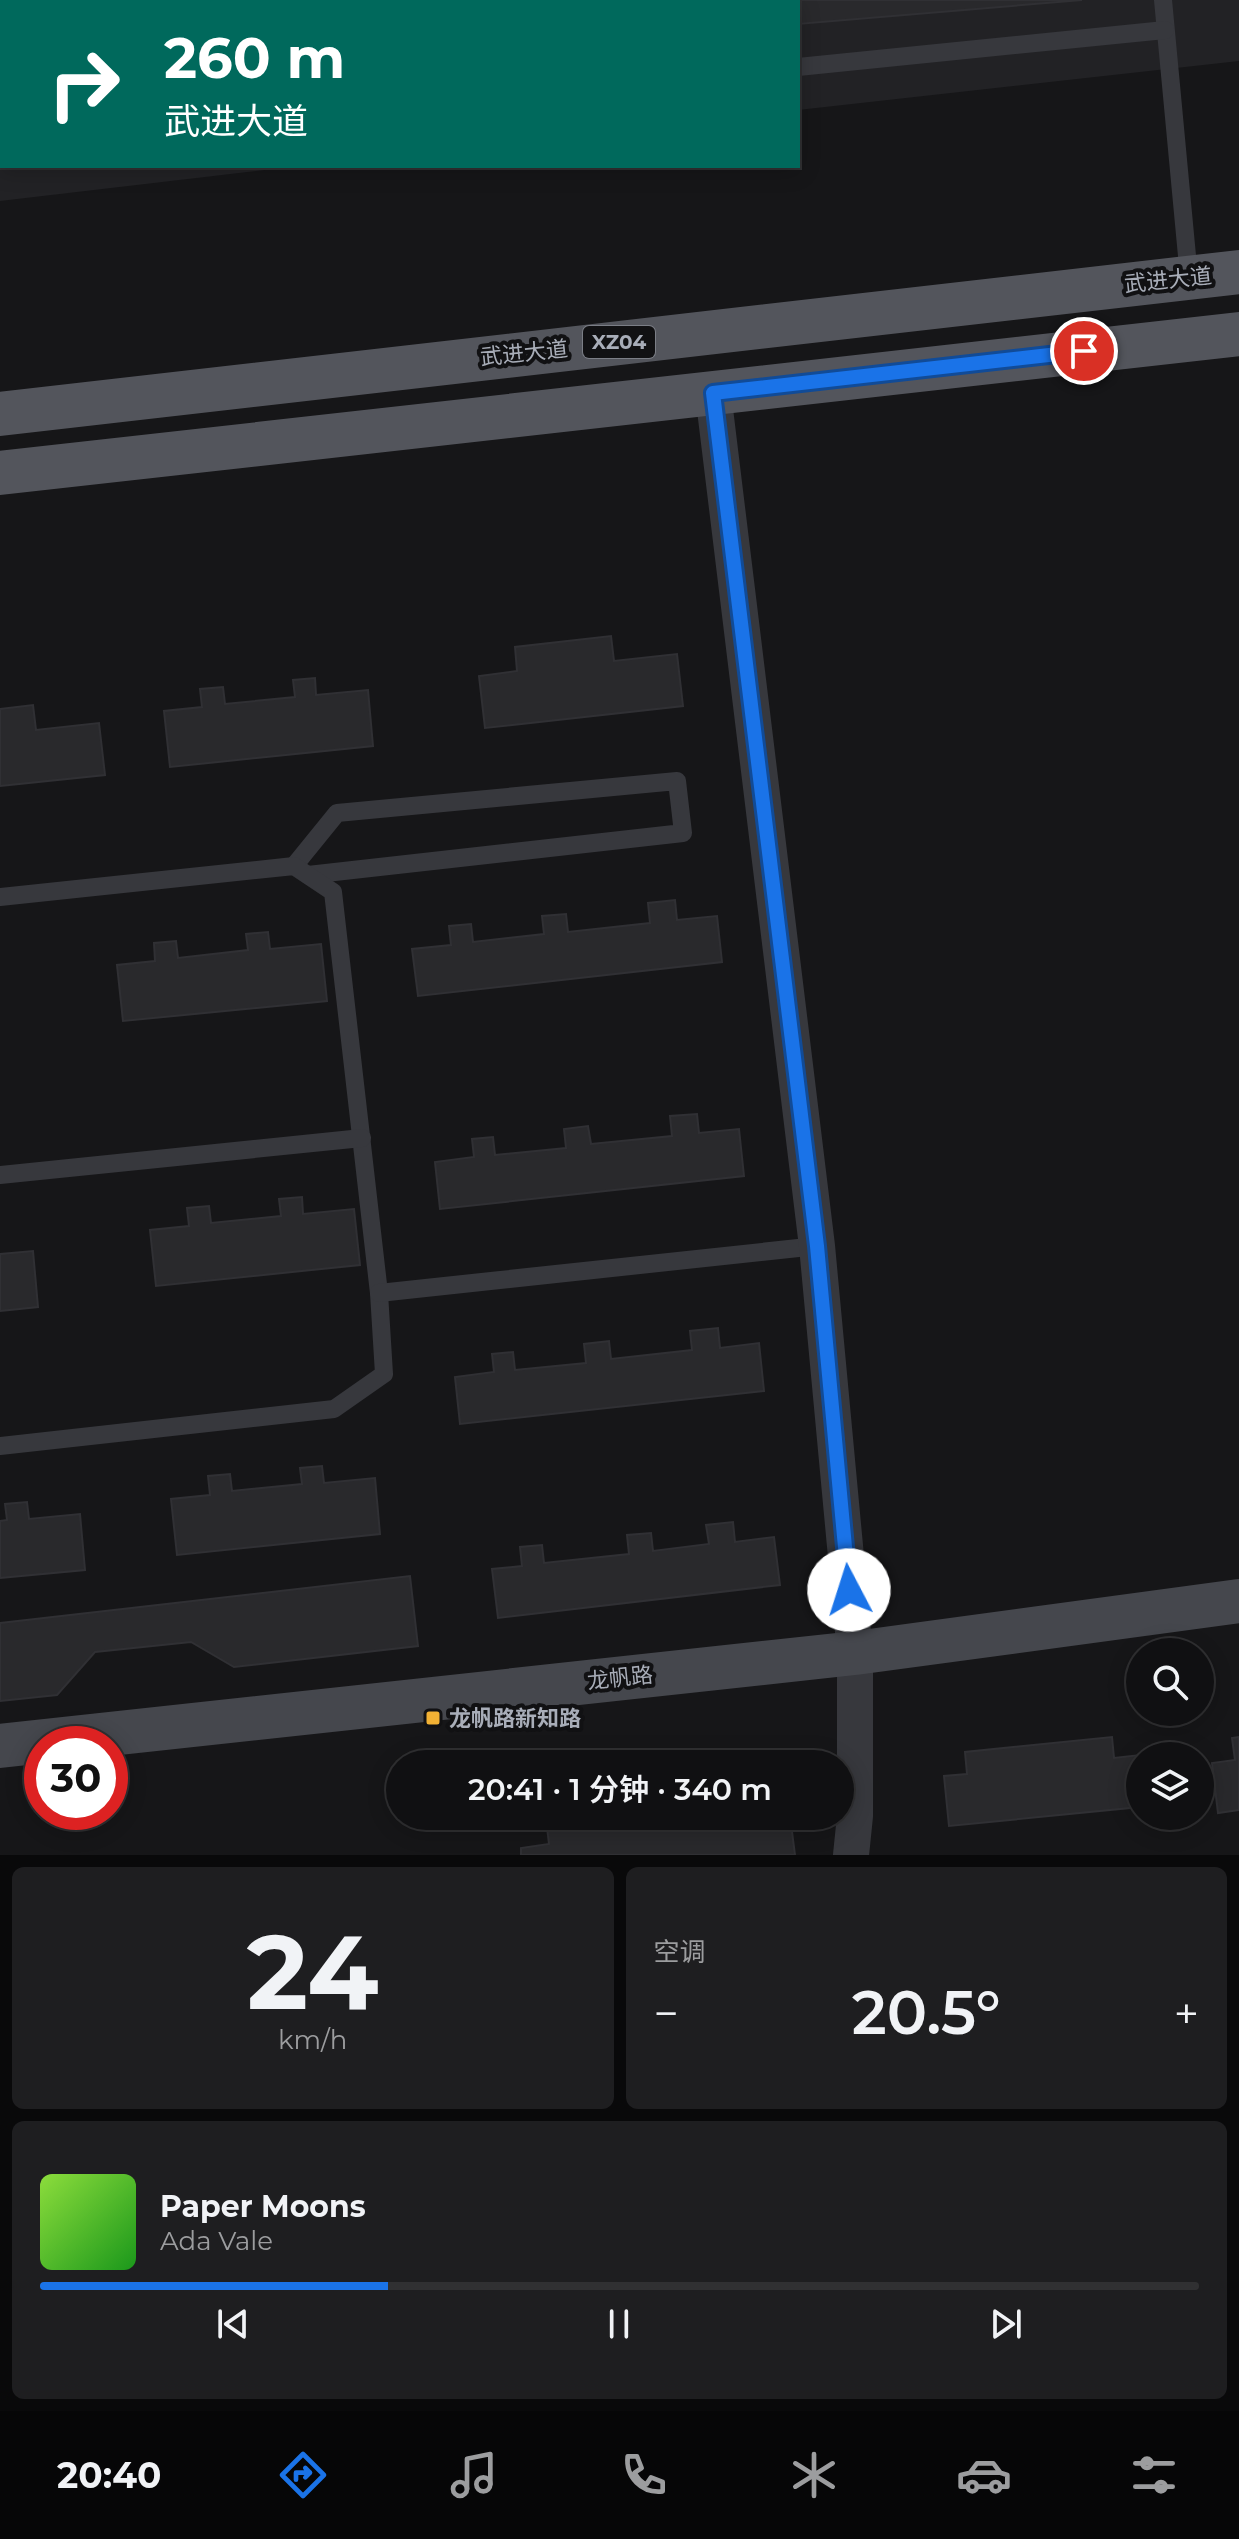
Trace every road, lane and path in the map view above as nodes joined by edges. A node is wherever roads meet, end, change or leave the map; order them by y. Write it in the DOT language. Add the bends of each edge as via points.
graph roads {
  1 [pos="1163,0"];
  2 [pos="1165,30"];
  3 [pos="800,67"];
  4 [pos="1239,272"];
  5 [pos="1189,277"];
  6 [pos="1239,334"];
  7 [pos="713,393"];
  8 [pos="0,414"];
  9 [pos="0,473"];
  10 [pos="301,871"];
  11 [pos="0,897"];
  12 [pos="362,1138"];
  13 [pos="0,1175"];
  14 [pos="817,1246"];
  15 [pos="379,1293"];
  16 [pos="0,1446"];
  17 [pos="1239,1601"];
  18 [pos="855,1653"];
  19 [pos="0,1746"];
  20 [pos="851,1855"];
  1 -- 2 [label="lane"];
  2 -- 3 [label="lane"];
  2 -- 5 [label="lane"];
  4 -- 5 [label="main road, 武进大道 / XZ04"];
  5 -- 8 [label="main road, 武进大道 / XZ04"];
  6 -- 7 [label="main road"];
  7 -- 9 [label="main road"];
  7 -- 14 [label="street"];
  10 -- 10 [label="lane" via="337,813 677,781 683,833"];
  10 -- 11 [label="lane"];
  10 -- 12 [label="lane" via="333,892"];
  12 -- 13 [label="lane"];
  12 -- 15 [label="lane"];
  14 -- 15 [label="lane"];
  14 -- 18 [label="street"];
  15 -- 16 [label="lane" via="384,1374 334,1409"];
  17 -- 18 [label="street, 龙帆路"];
  18 -- 19 [label="street, 龙帆路"];
  18 -- 20 [label="street"];
}
